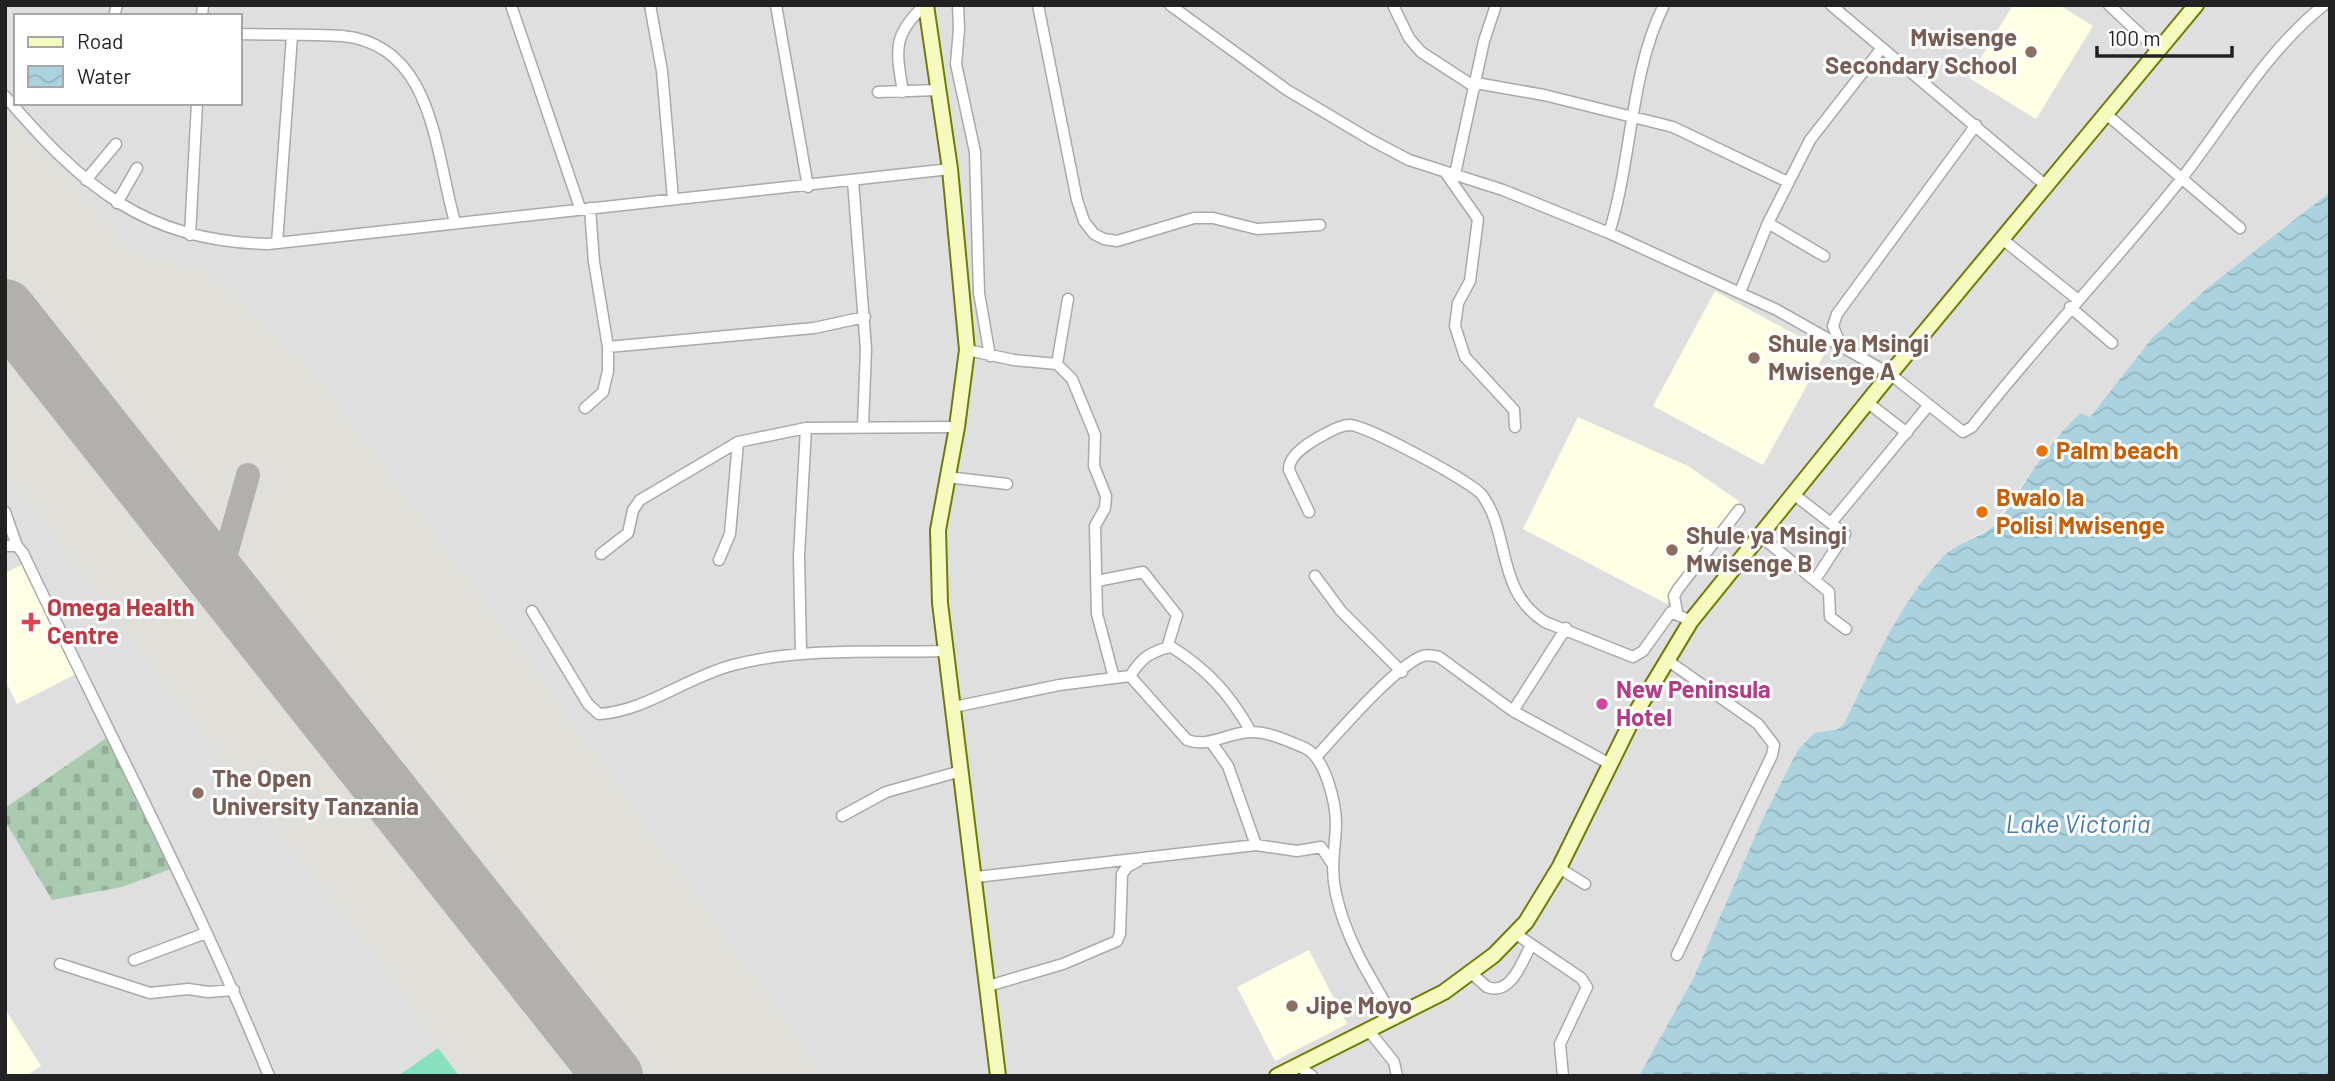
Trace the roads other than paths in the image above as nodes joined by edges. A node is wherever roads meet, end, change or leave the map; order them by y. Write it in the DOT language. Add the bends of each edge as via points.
graph roads {
  1 [pos="510,5"];
  2 [pos="650,5"];
  3 [pos="776,5"];
  4 [pos="925,5"];
  5 [pos="958,5"];
  6 [pos="1038,5"];
  7 [pos="1170,5"];
  8 [pos="1393,5"];
  9 [pos="1496,5"];
  10 [pos="1664,5"];
  11 [pos="1831,5"];
  12 [pos="2109,5"];
  13 [pos="2196,5"];
  14 [pos="2324,5"];
  15 [pos="242,34"];
  16 [pos="292,36"];
  17 [pos="1881,49"];
  18 [pos="2157,50"];
  19 [pos="1476,85"];
  20 [pos="939,90"];
  21 [pos="878,92"];
  22 [pos="903,92"];
  23 [pos="5,96"];
  24 [pos="197,105"];
  25 [pos="2105,113"];
  26 [pos="1633,115"];
  27 [pos="1976,125"];
  28 [pos="116,144"];
  29 [pos="137,168"];
  30 [pos="950,169"];
  31 [pos="1450,173"];
  32 [pos="2182,177"];
  33 [pos="86,180"];
  34 [pos="853,181"];
  35 [pos="1787,182"];
  36 [pos="2045,185"];
  37 [pos="808,187"];
  38 [pos="673,199"];
  39 [pos="117,203"];
  40 [pos="585,208"];
  41 [pos="455,222"];
  42 [pos="1768,223"];
  43 [pos="1320,225"];
  44 [pos="2240,228"];
  45 [pos="1609,233"];
  46 [pos="190,235"];
  47 [pos="2001,238"];
  48 [pos="277,243"];
  49 [pos="1824,256"];
  50 [pos="1740,292"];
  51 [pos="1068,299"];
  52 [pos="2074,303"];
  53 [pos="865,317"];
  54 [pos="2112,343"];
  55 [pos="1840,344"];
  56 [pos="608,347"];
  57 [pos="967,351"];
  58 [pos="990,356"];
  59 [pos="1056,364"];
  60 [pos="1890,374"];
  61 [pos="1867,402"];
  62 [pos="1928,406"];
  63 [pos="585,408"];
  64 [pos="863,426"];
  65 [pos="957,427"];
  66 [pos="1514,427"];
  67 [pos="806,428"];
  68 [pos="1907,433"];
  69 [pos="738,442"];
  70 [pos="947,477"];
  71 [pos="1007,484"];
  72 [pos="1792,493"];
  73 [pos="1740,510"];
  74 [pos="5,512"];
  75 [pos="1309,512"];
  76 [pos="1832,523"];
  77 [pos="1759,535"];
  78 [pos="5,546"];
  79 [pos="17,546"];
  80 [pos="601,554"];
  81 [pos="719,560"];
  82 [pos="1315,576"];
  83 [pos="1815,580"];
  84 [pos="1097,581"];
  85 [pos="532,611"];
  86 [pos="1677,612"];
  87 [pos="1691,621"];
  88 [pos="1566,628"];
  89 [pos="1846,629"];
  90 [pos="1167,648"];
  91 [pos="945,651"];
  92 [pos="801,653"];
  93 [pos="1667,660"];
  94 [pos="1402,672"];
  95 [pos="1130,676"];
  96 [pos="1114,678"];
  97 [pos="954,708"];
  98 [pos="1513,711"];
  99 [pos="1251,732"];
  100 [pos="1211,742"];
  101 [pos="1316,757"];
  102 [pos="1608,763"];
  103 [pos="961,771"];
  104 [pos="842,816"];
  105 [pos="1256,845"];
  106 [pos="1145,858"];
  107 [pos="1331,862"];
  108 [pos="1559,868"];
  109 [pos="975,877"];
  110 [pos="1585,884"];
  111 [pos="206,933"];
  112 [pos="1516,933"];
  113 [pos="1531,945"];
  114 [pos="1678,955"];
  115 [pos="134,960"];
  116 [pos="60,964"];
  117 [pos="1471,973"];
  118 [pos="988,986"];
  119 [pos="234,990"];
  120 [pos="1395,1019"];
  121 [pos="1369,1031"];
  122 [pos="1299,1066"];
  123 [pos="269,1076"];
  124 [pos="998,1076"];
  125 [pos="1277,1076"];
  126 [pos="1312,1076"];
  127 [pos="1396,1076"];
  128 [pos="1563,1076"];
  1 -- 40 [label="street"];
  2 -- 38 [label="street" via="662,71"];
  3 -- 37 [label="street"];
  4 -- 20 [label="street"];
  4 -- 22 [label="street" via="898,39"];
  5 -- 58 [label="street" via="956,64 975,152 979,293"];
  6 -- 43 [label="street" via="1077,200 1094,234 1117,241 1194,218 1257,229"];
  7 -- 31 [label="street" via="1335,121 1409,160"];
  8 -- 19 [label="street" via="1421,52"];
  9 -- 19 [label="street"];
  10 -- 26 [label="street"];
  11 -- 17 [label="street"];
  12 -- 18 [label="street"];
  13 -- 18 [label="street"];
  14 -- 32 [label="street" via="2271,56"];
  15 -- 16 [label="street"];
  16 -- 41 [label="street" via="344,36 390,54 407,68 425,100"];
  16 -- 48 [label="street"];
  17 -- 27 [label="street"];
  17 -- 35 [label="street" via="1810,140"];
  18 -- 25 [label="street"];
  19 -- 26 [label="street"];
  19 -- 31 [label="street"];
  20 -- 22 [label="street"];
  20 -- 30 [label="street"];
  21 -- 22 [label="street"];
  23 -- 33 [label="street"];
  24 -- 46 [label="street"];
  25 -- 32 [label="street"];
  25 -- 36 [label="street"];
  26 -- 35 [label="street" via="1673,127"];
  26 -- 45 [label="street" via="1621,196"];
  27 -- 36 [label="street"];
  27 -- 55 [label="street" via="1837,314 1833,326"];
  28 -- 33 [label="street"];
  29 -- 39 [label="street"];
  30 -- 34 [label="street"];
  30 -- 57 [label="street"];
  31 -- 45 [label="street"];
  31 -- 66 [label="street" via="1478,219 1470,281 1455,315 1460,346 1475,370 1513,408"];
  32 -- 44 [label="street"];
  32 -- 52 [label="street"];
  33 -- 39 [label="street"];
  34 -- 37 [label="street"];
  34 -- 53 [label="street"];
  35 -- 42 [label="street"];
  36 -- 47 [label="street"];
  37 -- 38 [label="street"];
  38 -- 40 [label="street"];
  39 -- 46 [label="street" via="165,228"];
  40 -- 41 [label="street"];
  40 -- 56 [label="street"];
  41 -- 48 [label="street"];
  42 -- 49 [label="street"];
  42 -- 50 [label="street"];
  45 -- 50 [label="street"];
  46 -- 48 [label="street"];
  47 -- 52 [label="street"];
  47 -- 60 [label="street"];
  50 -- 55 [label="street"];
  51 -- 59 [label="street"];
  52 -- 54 [label="street"];
  52 -- 62 [label="street" via="1970,429 1959,430"];
  53 -- 56 [label="street" via="814,328"];
  53 -- 64 [label="street"];
  55 -- 60 [label="street"];
  56 -- 63 [label="street" via="603,392"];
  57 -- 58 [label="street"];
  57 -- 65 [label="street"];
  58 -- 59 [label="street"];
  59 -- 84 [label="street" via="1072,379 1096,435 1094,466 1106,504 1095,526"];
  60 -- 61 [label="street"];
  60 -- 62 [label="street"];
  61 -- 68 [label="street"];
  61 -- 72 [label="street"];
  62 -- 68 [label="street"];
  64 -- 65 [label="street"];
  64 -- 67 [label="street"];
  65 -- 70 [label="street"];
  67 -- 69 [label="street"];
  67 -- 92 [label="street" via="800,529"];
  68 -- 76 [label="street"];
  69 -- 80 [label="street" via="640,500 628,533"];
  69 -- 81 [label="street" via="730,534"];
  70 -- 71 [label="street"];
  70 -- 91 [label="street" via="938,530"];
  72 -- 76 [label="street"];
  72 -- 77 [label="street"];
  73 -- 86 [label="street" via="1678,589 1674,596"];
  74 -- 79 [label="street"];
  75 -- 88 [label="street" via="1289,470 1293,458 1336,428 1366,429 1481,494 1512,583 1525,604 1545,622"];
  76 -- 83 [label="street" via="1845,539"];
  77 -- 83 [label="street"];
  77 -- 87 [label="street"];
  78 -- 79 [label="street"];
  79 -- 111 [label="street" via="109,725"];
  82 -- 94 [label="street" via="1341,611"];
  83 -- 89 [label="street" via="1831,595 1830,617"];
  84 -- 90 [label="street" via="1135,571 1148,576 1177,615"];
  84 -- 96 [label="street" via="1097,614"];
  85 -- 92 [label="street" via="598,714 624,710 710,672"];
  86 -- 87 [label="street"];
  86 -- 88 [label="street" via="1667,615 1636,657"];
  87 -- 93 [label="street"];
  88 -- 98 [label="street"];
  90 -- 95 [label="street" via="1142,659"];
  90 -- 99 [label="street" via="1197,663 1216,680"];
  91 -- 92 [label="street"];
  91 -- 97 [label="street"];
  93 -- 102 [label="street"];
  93 -- 114 [label="street" via="1758,724 1774,745"];
  94 -- 98 [label="street" via="1423,656 1439,657"];
  94 -- 101 [label="street" via="1367,701"];
  95 -- 96 [label="street"];
  95 -- 100 [label="street" via="1187,740"];
  96 -- 97 [label="street"];
  97 -- 103 [label="street"];
  98 -- 102 [label="street"];
  99 -- 100 [label="street"];
  99 -- 101 [label="street" via="1275,736"];
  100 -- 105 [label="street" via="1228,766"];
  101 -- 107 [label="street" via="1335,813"];
  102 -- 108 [label="street"];
  103 -- 104 [label="street" via="886,792"];
  103 -- 109 [label="street"];
  105 -- 106 [label="street"];
  105 -- 107 [label="street" via="1297,851 1321,847"];
  106 -- 109 [label="street"];
  106 -- 118 [label="street" via="1124,870 1116,941 1063,964"];
  107 -- 120 [label="street" via="1350,938"];
  108 -- 110 [label="street"];
  108 -- 112 [label="street"];
  109 -- 118 [label="street"];
  111 -- 115 [label="street"];
  111 -- 119 [label="street"];
  112 -- 113 [label="street"];
  112 -- 117 [label="street"];
  113 -- 117 [label="street" via="1511,981 1502,988 1487,987"];
  113 -- 128 [label="street" via="1581,978 1587,987 1560,1044"];
  116 -- 119 [label="street" via="150,993"];
  117 -- 120 [label="street"];
  118 -- 124 [label="street"];
  119 -- 123 [label="street"];
  120 -- 121 [label="street"];
  121 -- 122 [label="street"];
  121 -- 127 [label="street" via="1394,1062"];
  122 -- 125 [label="street"];
  122 -- 126 [label="street"];
}
